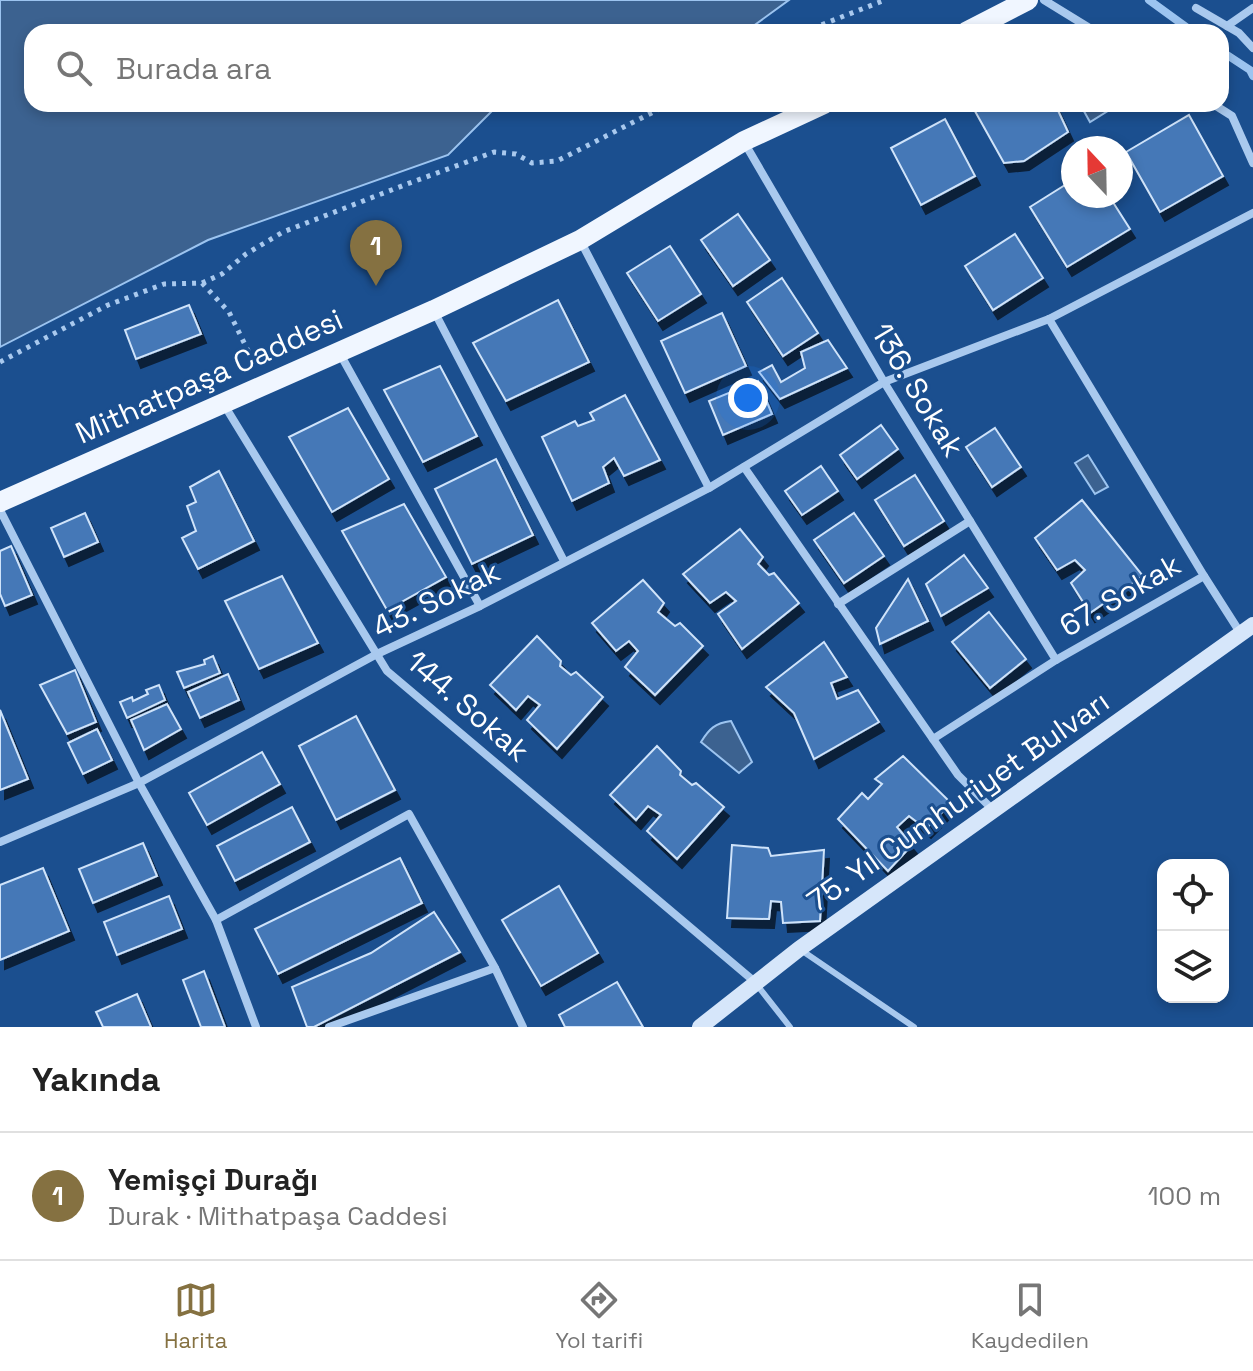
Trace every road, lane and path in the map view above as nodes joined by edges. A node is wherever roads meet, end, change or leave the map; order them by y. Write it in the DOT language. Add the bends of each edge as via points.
graph roads {
  1 [pos="885,0"];
  2 [pos="1028,0"];
  3 [pos="1044,0"];
  4 [pos="1196,8"];
  5 [pos="1253,8"];
  6 [pos="824,24"];
  7 [pos="982,24"];
  8 [pos="1083,24"];
  9 [pos="1224,24"];
  10 [pos="1229,25"];
  11 [pos="1229,27"];
  12 [pos="1253,48"];
  13 [pos="653,112"];
  14 [pos="807,112"];
  15 [pos="1226,112"];
  16 [pos="744,141"];
  17 [pos="1253,163"];
  18 [pos="1253,213"];
  19 [pos="580,240"];
  20 [pos="202,283"];
  21 [pos="434,310"];
  22 [pos="1049,319"];
  23 [pos="339,352"];
  24 [pos="0,362"];
  25 [pos="884,382"];
  26 [pos="264,384"];
  27 [pos="223,403"];
  28 [pos="744,467"];
  29 [pos="709,488"];
  30 [pos="0,502"];
  31 [pos="0,510"];
  32 [pos="970,521"];
  33 [pos="564,561"];
  34 [pos="1204,576"];
  35 [pos="838,604"];
  36 [pos="480,606"];
  37 [pos="1247,630"];
  38 [pos="377,654"];
  39 [pos="1056,660"];
  40 [pos="933,739"];
  41 [pos="139,783"];
  42 [pos="993,810"];
  43 [pos="0,842"];
  44 [pos="216,920"];
  45 [pos="799,949"];
  46 [pos="495,968"];
  47 [pos="755,982"];
  48 [pos="256,1027"];
  49 [pos="329,1027"];
  50 [pos="523,1027"];
  51 [pos="700,1027"];
  52 [pos="790,1027"];
  53 [pos="914,1027"];
  1 -- 6 [label="path"];
  2 -- 7 [label="main road"];
  3 -- 8 [label="street"];
  4 -- 9 [label="street"];
  5 -- 10 [label="street"];
  11 -- 12 [label="street"];
  13 -- 20 [label="path" via="557,161 532,163 516,154 494,152 407,184 283,232"];
  14 -- 16 [label="main road, Mithatpaşa Caddesi"];
  15 -- 17 [label="street"];
  16 -- 19 [label="main road, Mithatpaşa Caddesi"];
  16 -- 25 [label="street, 136. Sokak"];
  18 -- 22 [label="street, 43. Sokak"];
  19 -- 21 [label="main road, Mithatpaşa Caddesi"];
  19 -- 29 [label="street"];
  20 -- 24 [label="path" via="164,284 108,305"];
  20 -- 26 [label="path" via="229,312"];
  21 -- 23 [label="main road, Mithatpaşa Caddesi"];
  21 -- 33 [label="street"];
  22 -- 25 [label="street, 43. Sokak"];
  22 -- 34 [label="street, 67. Sokak"];
  23 -- 26 [label="main road, Mithatpaşa Caddesi"];
  23 -- 36 [label="street"];
  25 -- 28 [label="street, 43. Sokak"];
  25 -- 32 [label="street, 136. Sokak"];
  26 -- 27 [label="main road, Mithatpaşa Caddesi"];
  27 -- 30 [label="main road, Mithatpaşa Caddesi"];
  27 -- 38 [label="street, 144. Sokak"];
  28 -- 29 [label="street, 43. Sokak"];
  28 -- 35 [label="street"];
  29 -- 33 [label="street, 43. Sokak"];
  31 -- 41 [label="street"];
  32 -- 35 [label="street"];
  32 -- 39 [label="street, 136. Sokak"];
  33 -- 36 [label="street, 43. Sokak"];
  34 -- 37 [label="street"];
  34 -- 39 [label="street, 67. Sokak"];
  35 -- 40 [label="street"];
  36 -- 38 [label="street, 43. Sokak"];
  37 -- 42 [label="street, 75. Yıl Cumhuriyet Bulvarı"];
  38 -- 41 [label="street, 43. Sokak"];
  38 -- 47 [label="street, 144. Sokak" via="387,671"];
  39 -- 40 [label="street, 67. Sokak"];
  40 -- 42 [label="street" via="958,775"];
  41 -- 43 [label="street, 43. Sokak"];
  41 -- 44 [label="street"];
  42 -- 45 [label="street, 75. Yıl Cumhuriyet Bulvarı"];
  44 -- 46 [label="street" via="409,814"];
  44 -- 48 [label="street"];
  45 -- 47 [label="street, 75. Yıl Cumhuriyet Bulvarı"];
  45 -- 53 [label="lane"];
  46 -- 49 [label="street"];
  46 -- 50 [label="street"];
  47 -- 51 [label="street, 75. Yıl Cumhuriyet Bulvarı"];
  47 -- 52 [label="lane"];
}
